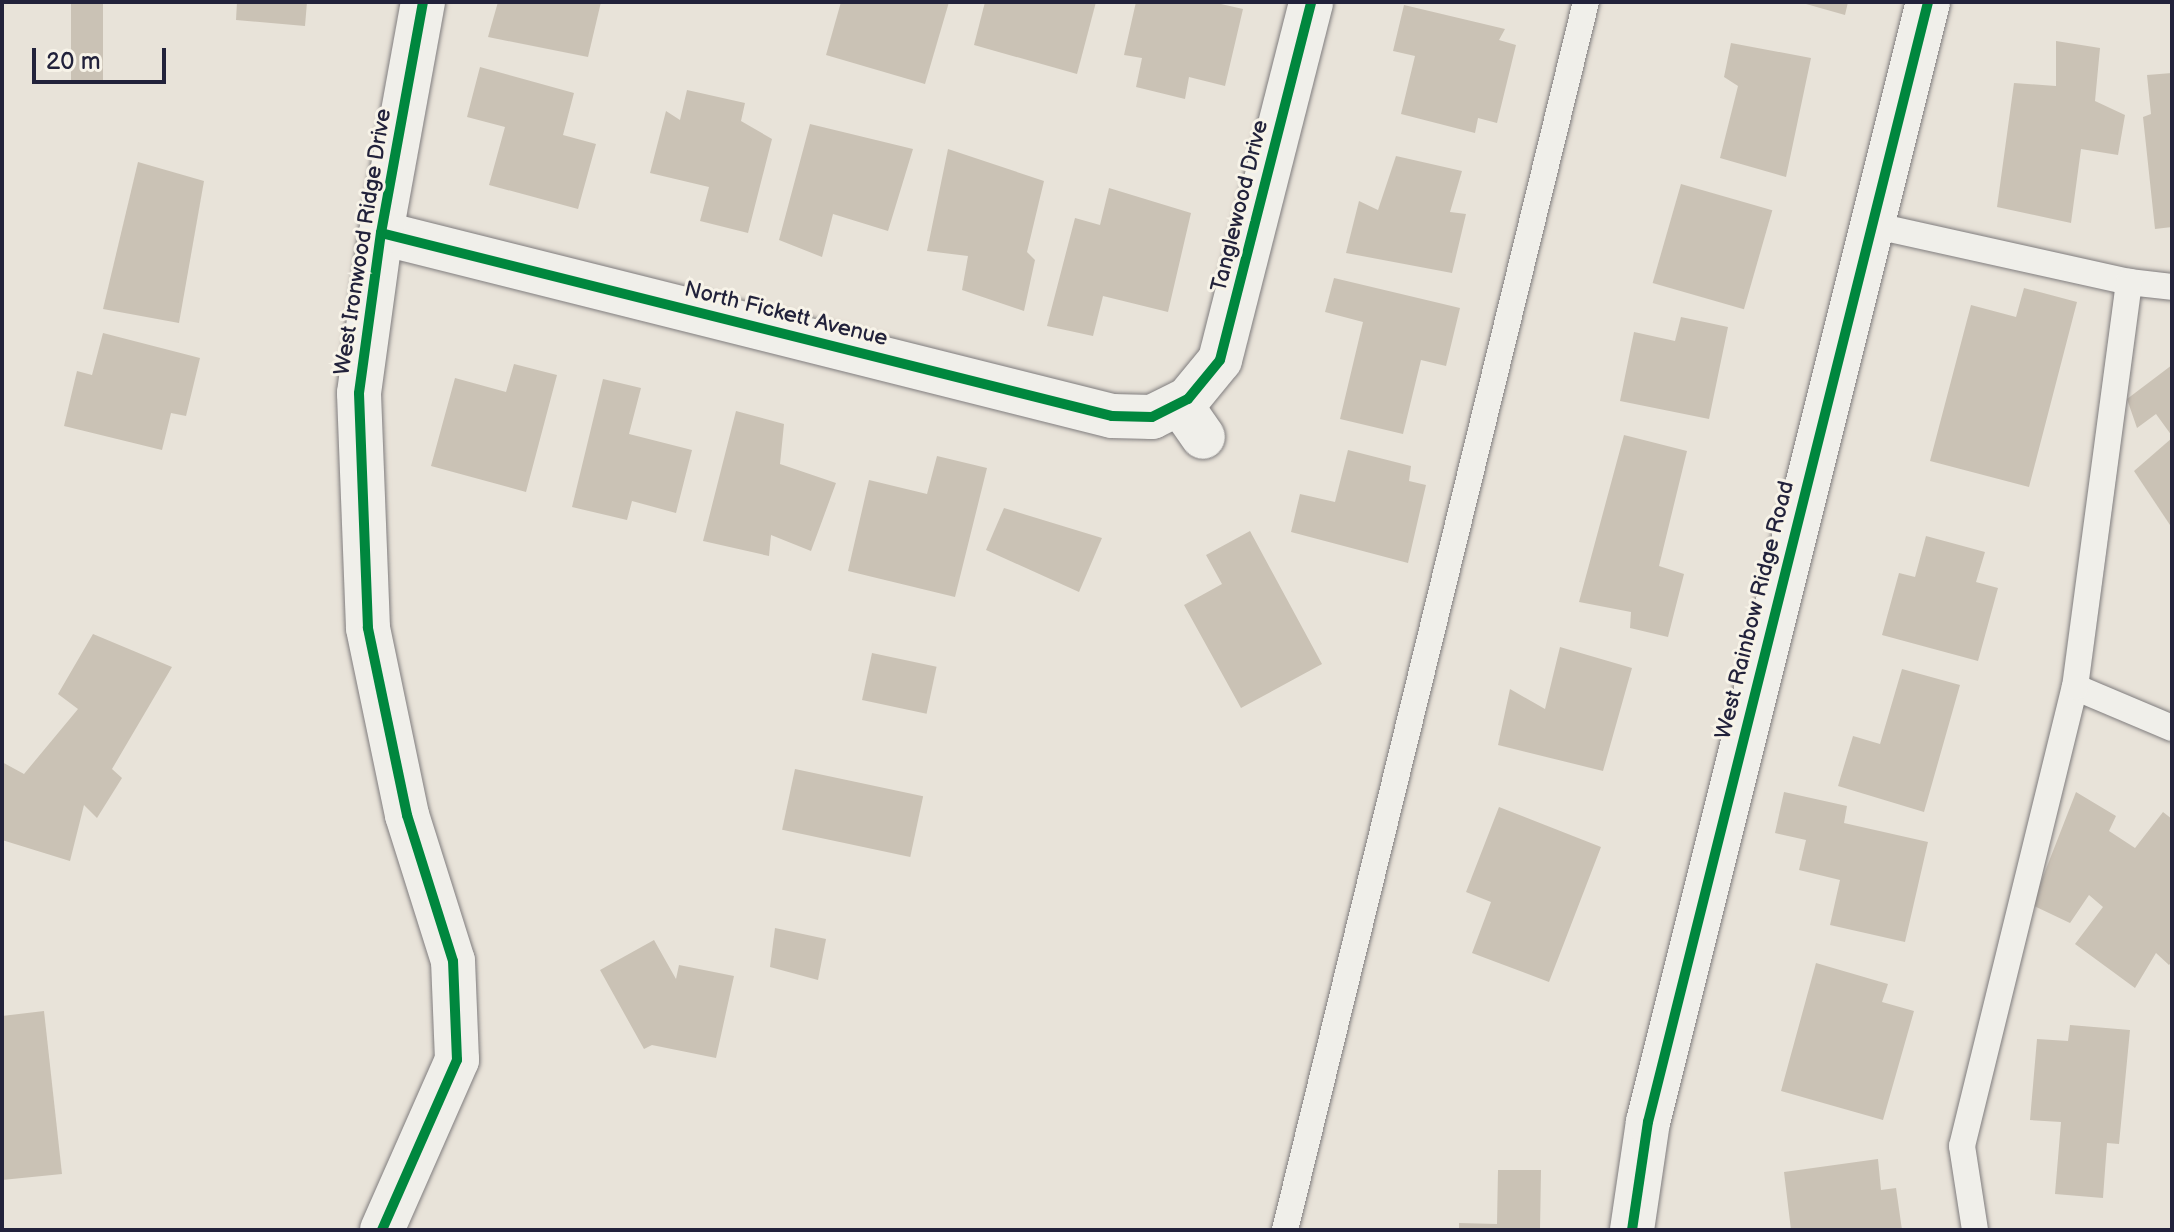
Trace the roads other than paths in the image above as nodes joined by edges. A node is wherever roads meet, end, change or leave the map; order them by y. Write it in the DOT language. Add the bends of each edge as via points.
graph roads {
  1 [pos="423,2"];
  2 [pos="1311,2"];
  3 [pos="1586,2"];
  4 [pos="1928,2"];
  5 [pos="1872,225"];
  6 [pos="381,233"];
  7 [pos="2129,282"];
  8 [pos="2172,287"];
  9 [pos="1192,420"];
  10 [pos="2075,687"];
  11 [pos="2172,728"];
  12 [pos="382,1230"];
  13 [pos="1285,1230"];
  14 [pos="1632,1230"];
  15 [pos="1975,1230"];
  1 -- 6 [label="street, West Ironwood Ridge Drive"];
  2 -- 9 [label="street, Tanglewood Drive" via="1228,337"];
  3 -- 13 [label="lane"];
  4 -- 5 [label="street, West Rainbow Ridge Road"];
  5 -- 7 [label="lane"];
  5 -- 14 [label="street, West Rainbow Ridge Road" via="1648,1122"];
  6 -- 9 [label="street, North Fickett Avenue" via="1112,416"];
  6 -- 12 [label="street, West Ironwood Ridge Drive" via="359,393 368,628 407,815 453,961 457,1060"];
  7 -- 8 [label="lane"];
  7 -- 10 [label="lane"];
  10 -- 11 [label="lane"];
  10 -- 15 [label="lane" via="1968,1116 1964,1173"];
}
